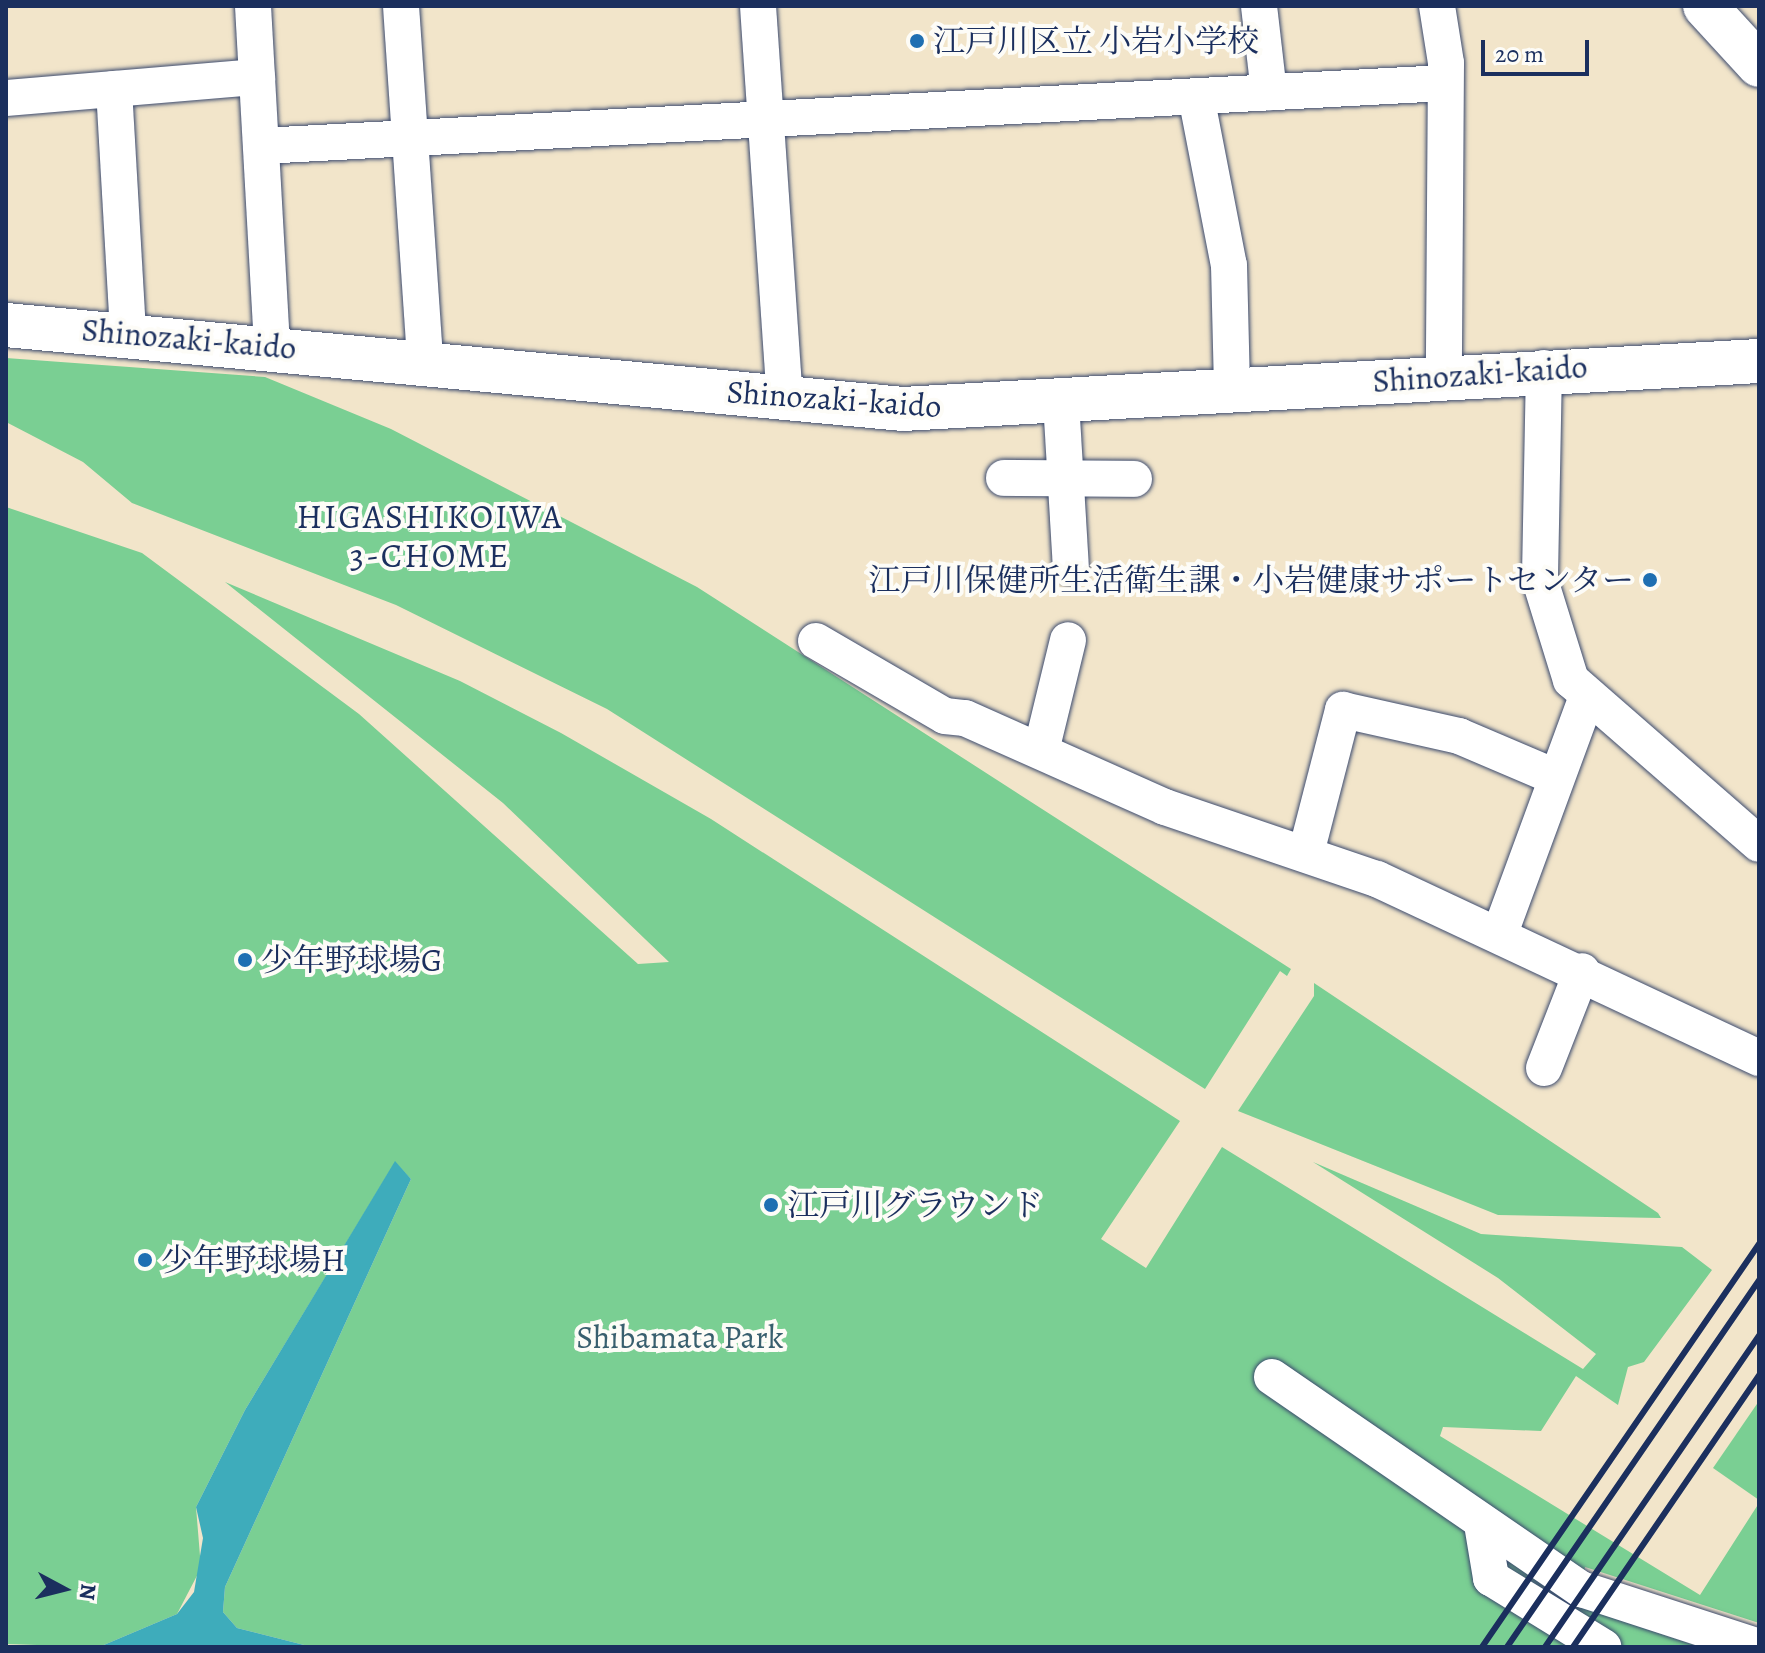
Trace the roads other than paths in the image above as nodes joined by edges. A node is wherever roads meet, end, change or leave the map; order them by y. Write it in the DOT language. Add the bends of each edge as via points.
graph roads {
  1 [pos="253,6"];
  2 [pos="401,6"];
  3 [pos="758,6"];
  4 [pos="1259,6"];
  5 [pos="1437,6"];
  6 [pos="1705,6"];
  7 [pos="1759,65"];
  8 [pos="257,77"];
  9 [pos="1444,83"];
  10 [pos="114,89"];
  11 [pos="1269,92"];
  12 [pos="1196,96"];
  13 [pos="6,98"];
  14 [pos="765,117"];
  15 [pos="411,139"];
  16 [pos="262,146"];
  17 [pos="6,325"];
  18 [pos="128,334"];
  19 [pos="272,345"];
  20 [pos="1759,361"];
  21 [pos="425,362"];
  22 [pos="1544,368"];
  23 [pos="1444,375"];
  24 [pos="1232,391"];
  25 [pos="785,398"];
  26 [pos="1061,401"];
  27 [pos="1004,478"];
  28 [pos="1134,479"];
  29 [pos="1066,482"];
  30 [pos="1071,567"];
  31 [pos="1068,640"];
  32 [pos="816,641"];
  33 [pos="1587,697"];
  34 [pos="1041,751"];
  35 [pos="1555,777"];
  36 [pos="1759,844"];
  37 [pos="1306,853"];
  38 [pos="1500,933"];
  39 [pos="1582,971"];
  40 [pos="1757,1053"];
  41 [pos="1544,1068"];
  42 [pos="1272,1377"];
  43 [pos="1482,1524"];
  44 [pos="1603,1647"];
  45 [pos="1759,1647"];
  1 -- 8 [label="street"];
  2 -- 15 [label="street"];
  3 -- 14 [label="street"];
  4 -- 11 [label="street"];
  5 -- 9 [label="street"];
  6 -- 7 [label="main road"];
  8 -- 10 [label="street"];
  8 -- 16 [label="street"];
  9 -- 11 [label="street"];
  9 -- 23 [label="street"];
  10 -- 13 [label="street"];
  10 -- 18 [label="street"];
  11 -- 12 [label="street"];
  12 -- 14 [label="street"];
  12 -- 24 [label="street" via="1229,265"];
  14 -- 15 [label="street"];
  14 -- 25 [label="street"];
  15 -- 16 [label="street"];
  15 -- 21 [label="street"];
  16 -- 19 [label="street"];
  17 -- 18 [label="main road, Shinozaki-kaido"];
  18 -- 19 [label="main road, Shinozaki-kaido"];
  19 -- 21 [label="main road, Shinozaki-kaido"];
  20 -- 22 [label="main road, Shinozaki-kaido"];
  21 -- 25 [label="main road, Shinozaki-kaido"];
  22 -- 23 [label="main road, Shinozaki-kaido"];
  22 -- 33 [label="street" via="1540,580 1571,680"];
  23 -- 24 [label="main road, Shinozaki-kaido"];
  24 -- 26 [label="main road, Shinozaki-kaido"];
  25 -- 26 [label="main road, Shinozaki-kaido" via="903,409"];
  26 -- 29 [label="street"];
  27 -- 29 [label="street"];
  28 -- 29 [label="street"];
  29 -- 30 [label="street"];
  31 -- 34 [label="street"];
  32 -- 34 [label="street" via="945,716"];
  33 -- 35 [label="street"];
  33 -- 36 [label="street"];
  34 -- 37 [label="street" via="1165,807"];
  35 -- 37 [label="street" via="1459,736 1343,710"];
  35 -- 38 [label="street"];
  37 -- 38 [label="street"];
  38 -- 39 [label="street"];
  39 -- 40 [label="street"];
  39 -- 41 [label="street"];
  42 -- 43 [label="street"];
  43 -- 44 [label="street" via="1491,1578"];
  43 -- 45 [label="street" via="1581,1589"];
}
